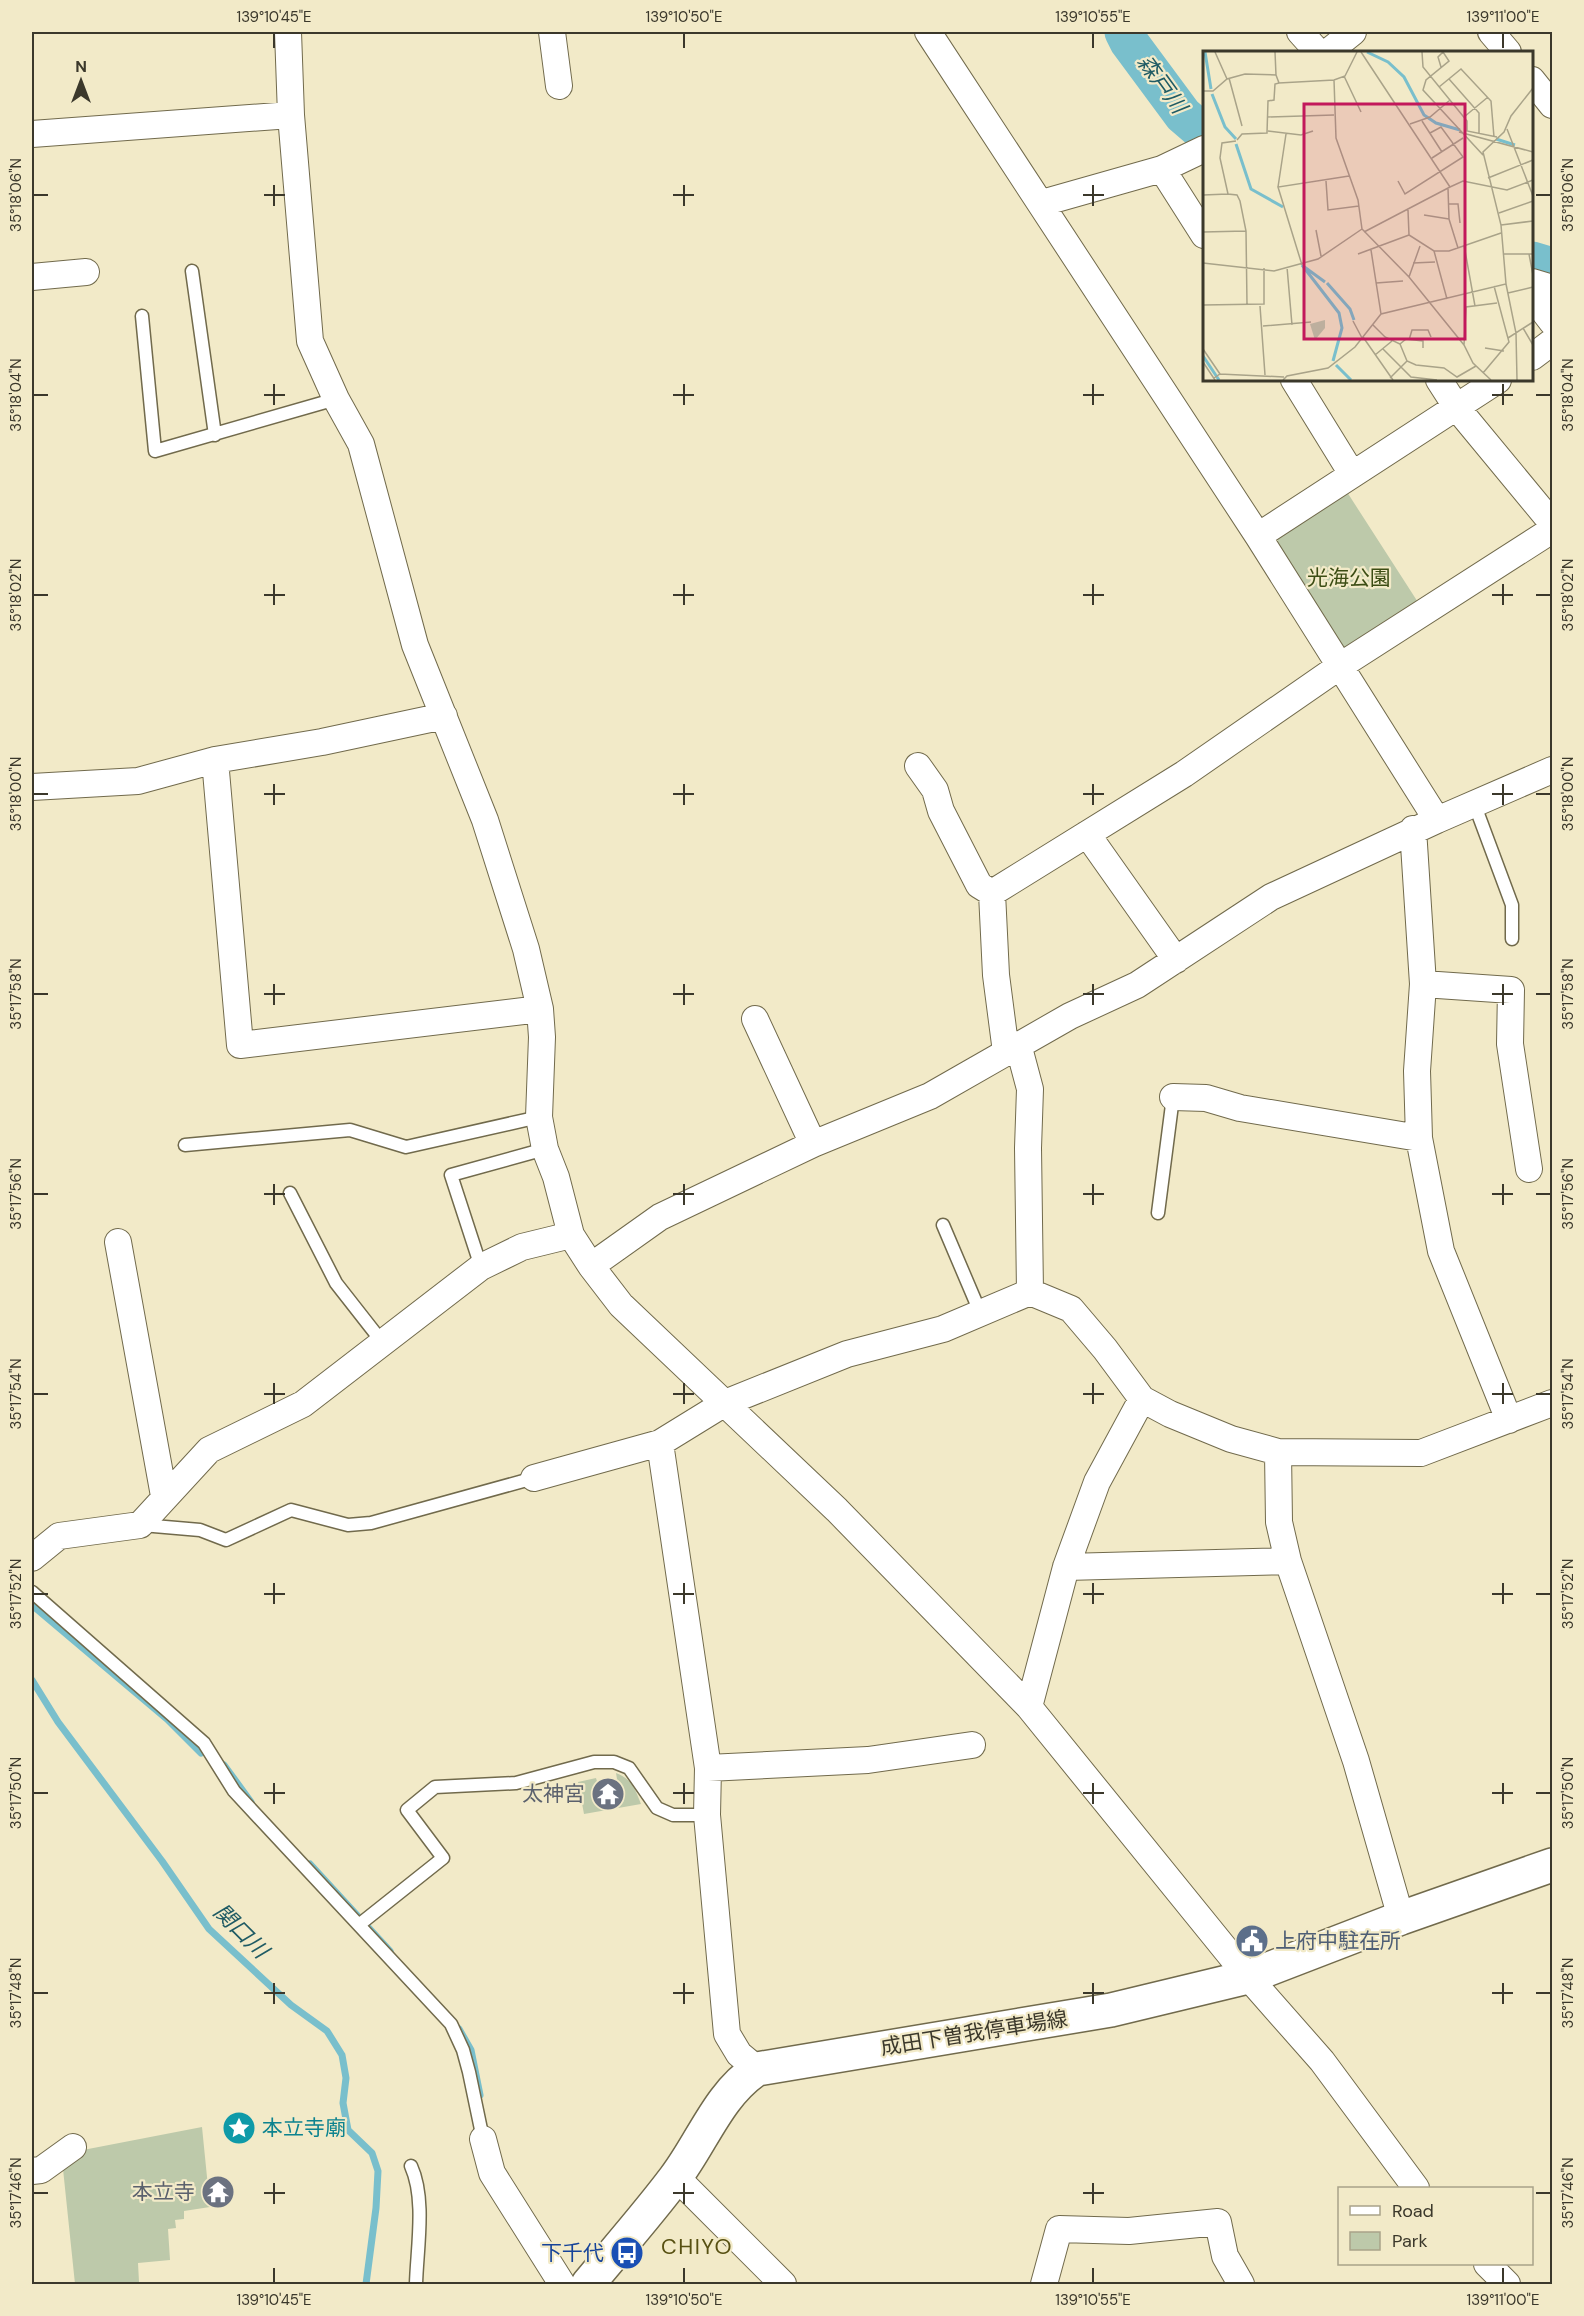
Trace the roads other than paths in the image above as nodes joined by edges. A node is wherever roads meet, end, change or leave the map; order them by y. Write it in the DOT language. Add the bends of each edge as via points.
graph roads {
  1 [pos="288,32"];
  2 [pos="552,32"];
  3 [pos="928,32"];
  4 [pos="1300,32"];
  5 [pos="1353,32"];
  6 [pos="1491,32"];
  7 [pos="1317,51"];
  8 [pos="1329,51"];
  9 [pos="1508,51"];
  10 [pos="1533,81"];
  11 [pos="559,86"];
  12 [pos="1552,105"];
  13 [pos="291,115"];
  14 [pos="32,134"];
  15 [pos="1203,149"];
  16 [pos="1162,169"];
  17 [pos="1042,203"];
  18 [pos="1203,233"];
  19 [pos="192,271"];
  20 [pos="86,272"];
  21 [pos="32,277"];
  22 [pos="1533,282"];
  23 [pos="1552,288"];
  24 [pos="1533,297"];
  25 [pos="142,316"];
  26 [pos="1552,322"];
  27 [pos="1552,342"];
  28 [pos="1533,356"];
  29 [pos="1295,381"];
  30 [pos="1439,381"];
  31 [pos="1497,381"];
  32 [pos="336,399"];
  33 [pos="1457,408"];
  34 [pos="215,435"];
  35 [pos="1352,474"];
  36 [pos="1552,523"];
  37 [pos="1552,530"];
  38 [pos="1257,536"];
  39 [pos="1340,666"];
  40 [pos="444,716"];
  41 [pos="215,760"];
  42 [pos="918,766"];
  43 [pos="1552,770"];
  44 [pos="32,787"];
  45 [pos="1474,804"];
  46 [pos="1437,820"];
  47 [pos="1413,829"];
  48 [pos="1087,834"];
  49 [pos="992,893"];
  50 [pos="1512,939"];
  51 [pos="1176,960"];
  52 [pos="1423,984"];
  53 [pos="540,1009"];
  54 [pos="755,1019"];
  55 [pos="1012,1048"];
  56 [pos="1173,1097"];
  57 [pos="539,1117"];
  58 [pos="1419,1138"];
  59 [pos="813,1144"];
  60 [pos="185,1145"];
  61 [pos="545,1149"];
  62 [pos="1529,1168"];
  63 [pos="290,1193"];
  64 [pos="1158,1213"];
  65 [pos="943,1225"];
  66 [pos="572,1235"];
  67 [pos="118,1242"];
  68 [pos="591,1266"];
  69 [pos="481,1267"];
  70 [pos="1030,1292"];
  71 [pos="980,1312"];
  72 [pos="383,1343"];
  73 [pos="1142,1399"];
  74 [pos="1552,1402"];
  75 [pos="725,1403"];
  76 [pos="1509,1420"];
  77 [pos="660,1443"];
  78 [pos="1278,1452"];
  79 [pos="534,1478"];
  80 [pos="164,1497"];
  81 [pos="140,1525"];
  82 [pos="32,1558"];
  83 [pos="1288,1560"];
  84 [pos="1066,1567"];
  85 [pos="32,1592"];
  86 [pos="1029,1707"];
  87 [pos="972,1745"];
  88 [pos="708,1768"];
  89 [pos="707,1815"];
  90 [pos="1552,1865"];
  91 [pos="1401,1918"];
  92 [pos="364,1921"];
  93 [pos="1248,1977"];
  94 [pos="758,2069"];
  95 [pos="483,2139"];
  96 [pos="73,2147"];
  97 [pos="411,2166"];
  98 [pos="32,2171"];
  99 [pos="676,2176"];
  100 [pos="1415,2187"];
  101 [pos="1488,2265"];
  102 [pos="416,2284"];
  103 [pos="562,2284"];
  104 [pos="588,2284"];
  105 [pos="783,2284"];
  106 [pos="1044,2284"];
  107 [pos="1241,2284"];
  108 [pos="1507,2284"];
  1 -- 13 [label="street"];
  2 -- 11 [label="street"];
  3 -- 17 [label="street"];
  4 -- 7 [label="street"];
  5 -- 8 [label="street"];
  6 -- 9 [label="street"];
  10 -- 12 [label="street"];
  13 -- 14 [label="street"];
  13 -- 32 [label="street" via="310,341"];
  15 -- 16 [label="street"];
  16 -- 17 [label="street"];
  16 -- 18 [label="street"];
  17 -- 38 [label="street"];
  19 -- 34 [label="lane"];
  20 -- 21 [label="street"];
  22 -- 23 [label="street"];
  24 -- 26 [label="street"];
  25 -- 34 [label="lane" via="155,451"];
  27 -- 28 [label="street"];
  29 -- 35 [label="street"];
  30 -- 33 [label="street"];
  31 -- 33 [label="street"];
  32 -- 34 [label="lane"];
  32 -- 40 [label="street" via="361,444 415,645"];
  33 -- 35 [label="street"];
  33 -- 36 [label="street"];
  35 -- 38 [label="street"];
  37 -- 39 [label="street"];
  38 -- 39 [label="street"];
  39 -- 46 [label="street"];
  39 -- 48 [label="street" via="1184,774"];
  40 -- 41 [label="street"];
  40 -- 53 [label="street" via="485,820 526,949"];
  41 -- 44 [label="street" via="138,781"];
  41 -- 53 [label="street" via="240,1045"];
  42 -- 49 [label="street" via="935,790 940,811 979,885"];
  43 -- 45 [label="street"];
  45 -- 46 [label="street"];
  45 -- 50 [label="lane" via="1512,904"];
  46 -- 47 [label="street"];
  47 -- 51 [label="street" via="1271,897"];
  47 -- 52 [label="street"];
  48 -- 49 [label="street"];
  48 -- 51 [label="street"];
  49 -- 55 [label="street" via="996,975"];
  51 -- 55 [label="street" via="1137,985"];
  52 -- 58 [label="street" via="1417,1071"];
  52 -- 62 [label="street" via="1511,990 1510,1044"];
  53 -- 57 [label="street"];
  54 -- 59 [label="street"];
  55 -- 59 [label="street" via="930,1096"];
  55 -- 70 [label="street" via="1030,1089"];
  56 -- 58 [label="street" via="1206,1098 1240,1108"];
  56 -- 64 [label="lane"];
  57 -- 60 [label="lane" via="406,1147 350,1130"];
  57 -- 61 [label="street"];
  58 -- 76 [label="street" via="1442,1251"];
  59 -- 68 [label="street" via="660,1217"];
  61 -- 66 [label="street"];
  61 -- 69 [label="lane" via="452,1175"];
  63 -- 72 [label="lane" via="336,1283"];
  65 -- 71 [label="lane"];
  66 -- 68 [label="street"];
  66 -- 69 [label="street" via="522,1246"];
  67 -- 80 [label="street"];
  68 -- 75 [label="street" via="621,1305"];
  69 -- 72 [label="street"];
  70 -- 71 [label="street"];
  70 -- 73 [label="street" via="1071,1310"];
  71 -- 75 [label="street" via="943,1329 847,1354"];
  72 -- 80 [label="street" via="303,1404 209,1450"];
  73 -- 78 [label="street" via="1231,1439"];
  73 -- 84 [label="street" via="1097,1482"];
  74 -- 76 [label="street"];
  75 -- 77 [label="street"];
  75 -- 86 [label="street" via="837,1510"];
  76 -- 78 [label="street" via="1421,1453"];
  77 -- 79 [label="street"];
  77 -- 88 [label="street"];
  78 -- 83 [label="street" via="1279,1522"];
  79 -- 81 [label="lane" via="371,1523 348,1525 291,1510 226,1540 200,1530"];
  80 -- 81 [label="street"];
  81 -- 82 [label="street" via="59,1536"];
  83 -- 84 [label="street"];
  83 -- 91 [label="street" via="1356,1761"];
  84 -- 86 [label="street"];
  85 -- 92 [label="lane" via="204,1743 234,1791"];
  86 -- 93 [label="street"];
  87 -- 88 [label="street" via="868,1760"];
  88 -- 89 [label="street"];
  89 -- 92 [label="lane" via="673,1815 657,1808 629,1768 614,1762 594,1762 516,1784 435,1787 407,1810 443,1858"];
  89 -- 94 [label="street" via="727,2034 739,2054"];
  90 -- 91 [label="main road, 成田下曽我停車場線"];
  91 -- 93 [label="main road, 成田下曽我停車場線"];
  92 -- 95 [label="lane" via="451,2024 463,2050"];
  93 -- 94 [label="main road, 成田下曽我停車場線" via="1111,2010"];
  93 -- 100 [label="street" via="1322,2061"];
  94 -- 99 [label="main road, 成田下曽我停車場線" via="731,2090"];
  95 -- 103 [label="street" via="492,2173"];
  96 -- 98 [label="street" via="41,2170"];
  97 -- 102 [label="lane" via="418,2181 419,2203"];
  99 -- 104 [label="main road, 成田下曽我停車場線"];
  99 -- 105 [label="street"];
  101 -- 108 [label="street"];
  106 -- 107 [label="street" via="1059,2229 1129,2231 1218,2222 1225,2256"];
}
